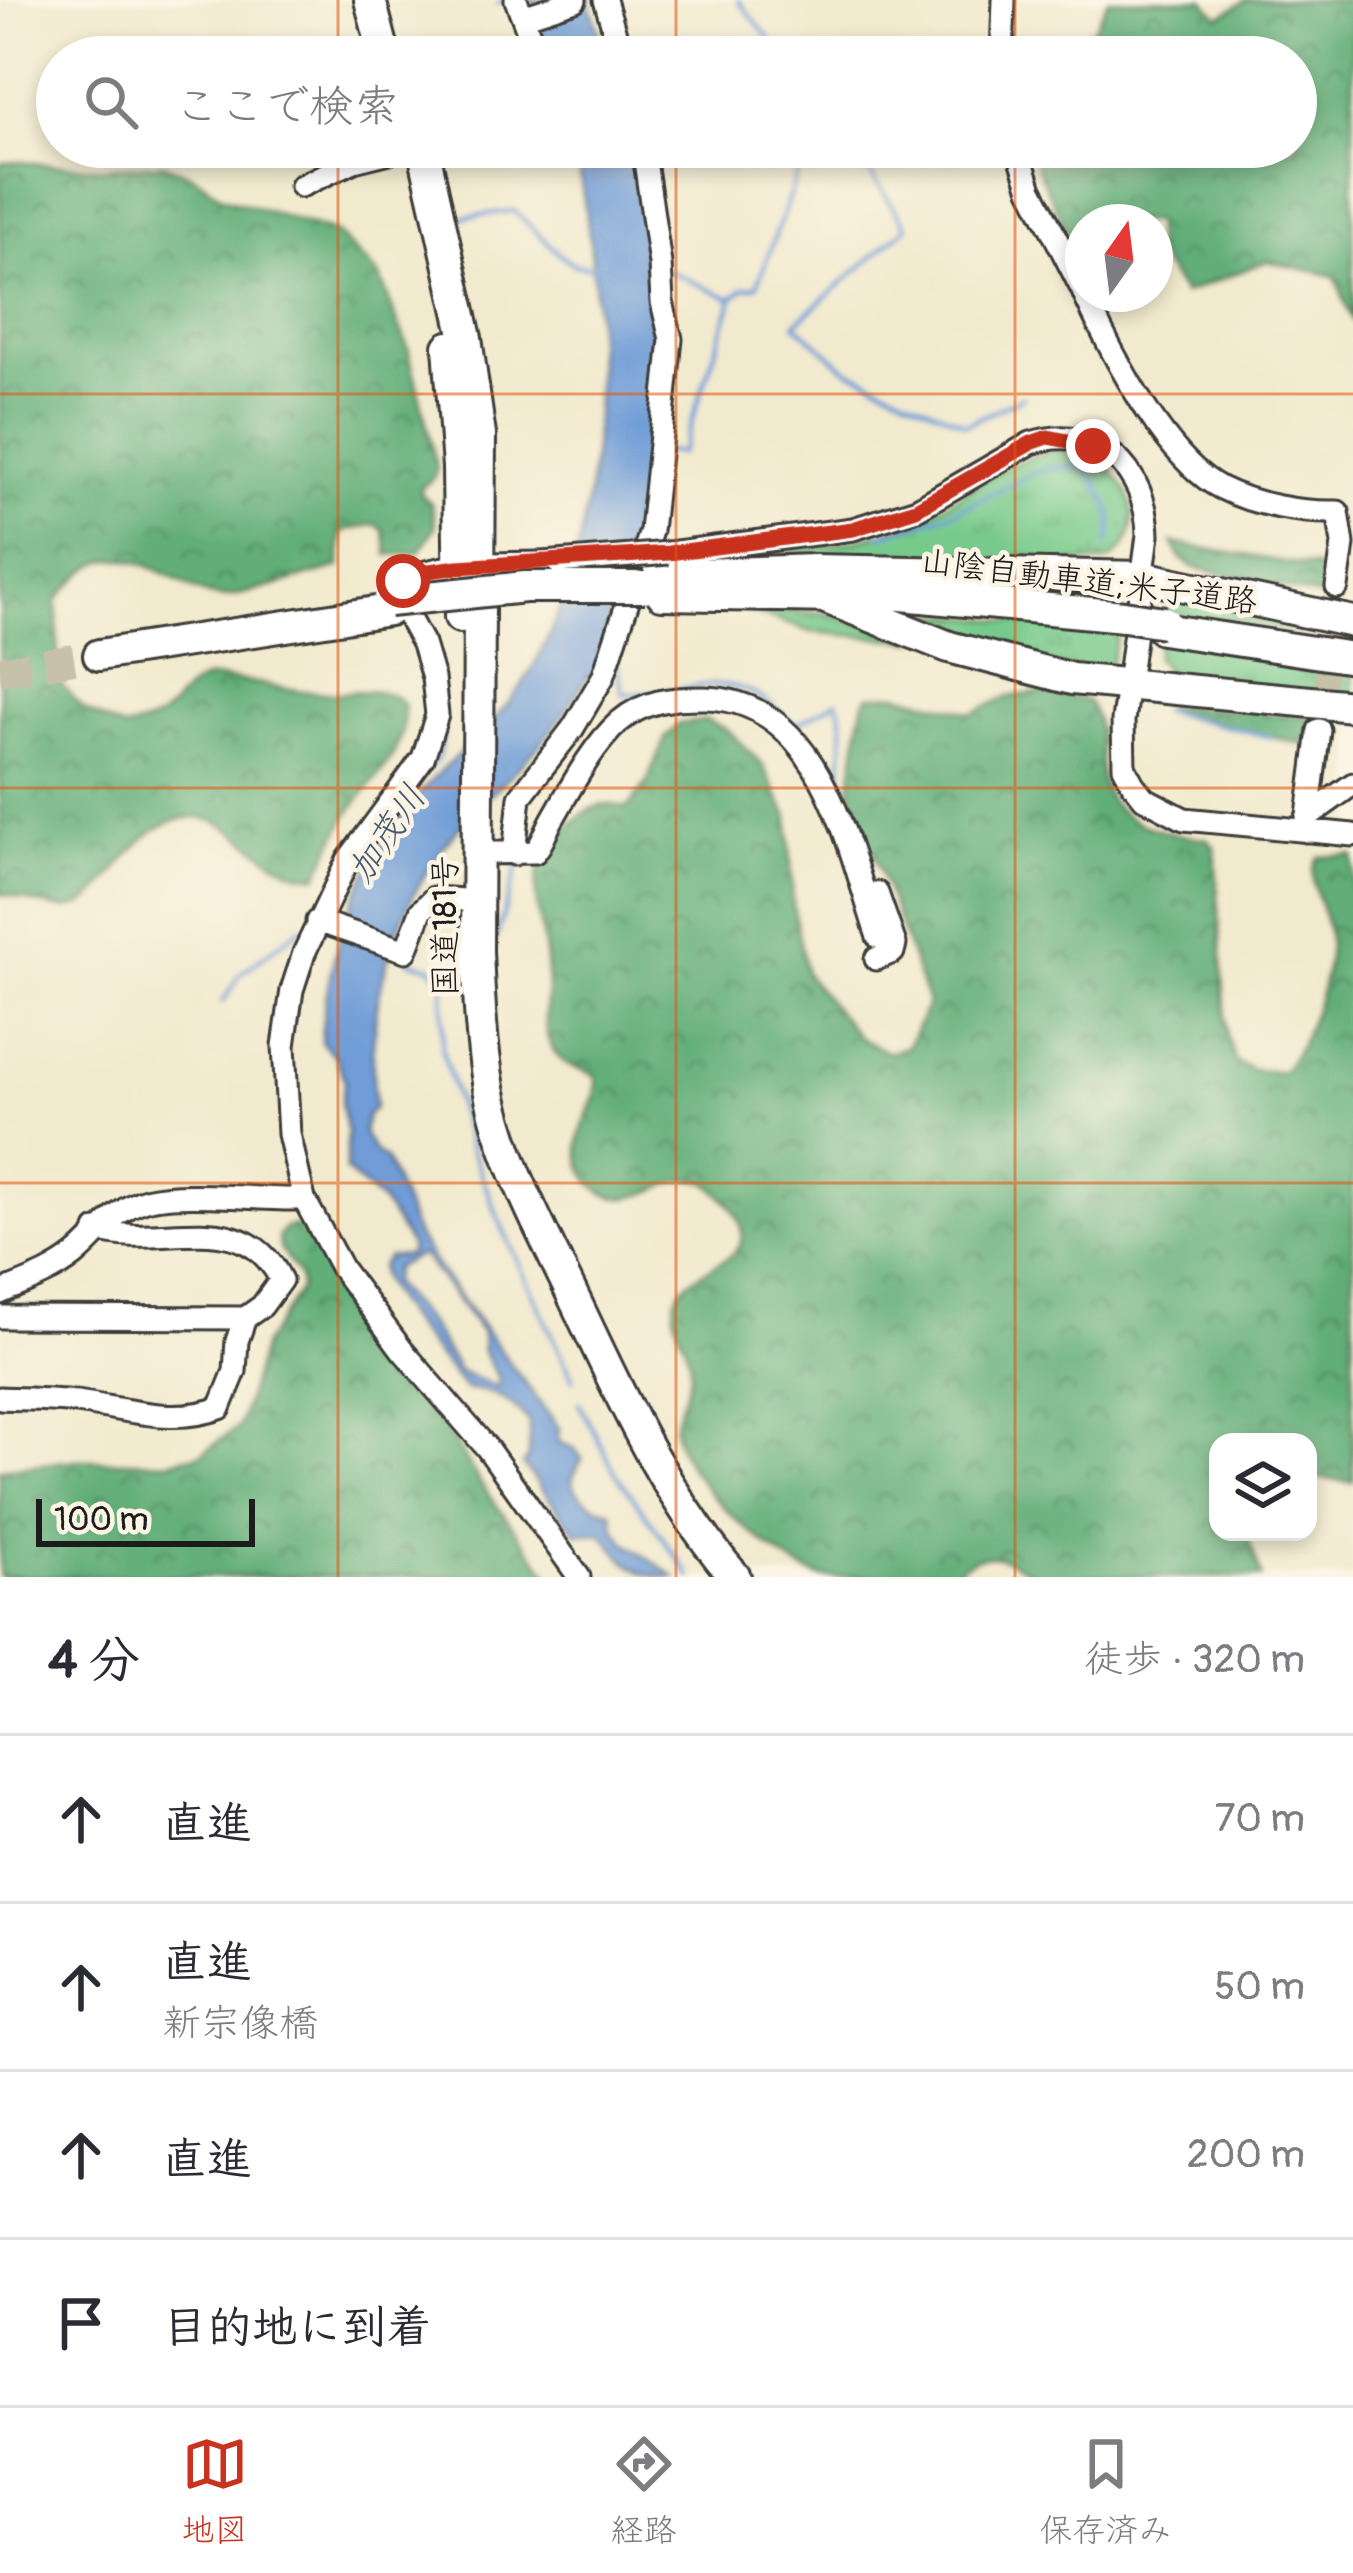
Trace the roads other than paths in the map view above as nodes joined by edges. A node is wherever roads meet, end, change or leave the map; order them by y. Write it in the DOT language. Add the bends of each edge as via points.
graph roads {
  1 [pos="370,0"];
  2 [pos="385,0"];
  3 [pos="575,0"];
  4 [pos="604,0"];
  5 [pos="1004,0"];
  6 [pos="525,10"];
  7 [pos="379,36"];
  8 [pos="394,36"];
  9 [pos="615,36"];
  10 [pos="1003,36"];
  11 [pos="339,168"];
  12 [pos="414,168"];
  13 [pos="428,168"];
  14 [pos="646,168"];
  15 [pos="1024,168"];
  16 [pos="301,186"];
  17 [pos="1065,256"];
  18 [pos="1093,312"];
  19 [pos="469,566"];
  20 [pos="1143,577"];
  21 [pos="646,586"];
  22 [pos="1336,586"];
  23 [pos="821,596"];
  24 [pos="389,606"];
  25 [pos="1123,620"];
  26 [pos="1353,622"];
  27 [pos="99,650"];
  28 [pos="1353,654"];
  29 [pos="1130,686"];
  30 [pos="1353,706"];
  31 [pos="1319,730"];
  32 [pos="1353,784"];
  33 [pos="1316,813"];
  34 [pos="1353,835"];
  35 [pos="474,849"];
  36 [pos="514,854"];
  37 [pos="472,900"];
  38 [pos="322,923"];
  39 [pos="877,948"];
  40 [pos="304,1199"];
  41 [pos="97,1230"];
  42 [pos="0,1293"];
  43 [pos="0,1317"];
  44 [pos="245,1318"];
  45 [pos="0,1398"];
  46 [pos="579,1577"];
  47 [pos="714,1577"];
  48 [pos="735,1577"];
  1 -- 7 [label="highway"];
  2 -- 8 [label="highway"];
  3 -- 6 [label="street"];
  4 -- 9 [label="street"];
  5 -- 10 [label="street"];
  11 -- 16 [label="street"];
  12 -- 19 [label="highway, 国道181号" via="449,348"];
  13 -- 19 [label="highway, 国道181号" via="480,435"];
  14 -- 36 [label="street" via="671,338 652,530 603,677 520,797"];
  15 -- 17 [label="street"];
  18 -- 22 [label="street" via="1122,375 1188,462 1218,486 1255,500 1338,512"];
  19 -- 20 [label="street, bridge" via="669,553 853,529 916,509 1048,437 1110,453 1138,483 1148,510"];
  19 -- 35 [label="highway, 国道181号"];
  19 -- 38 [label="street" via="403,581 400,602 434,678 430,746 364,833"];
  20 -- 21 [label="highway" via="815,570"];
  20 -- 26 [label="highway"];
  20 -- 29 [label="street"];
  21 -- 23 [label="highway, 山陰自動車道;米子道路"];
  21 -- 24 [label="highway, 山陰自動車道;米子道路, bridge"];
  21 -- 24 [label="highway, 山陰自動車道;米子道路, bridge" via="525,587"];
  21 -- 25 [label="highway, 山陰自動車道;米子道路" via="822,588"];
  23 -- 25 [label="highway, 山陰自動車道;米子道路"];
  23 -- 29 [label="highway" via="986,658"];
  24 -- 27 [label="highway, 山陰自動車道;米子道路"];
  25 -- 28 [label="highway, 山陰自動車道;米子道路, bridge"];
  29 -- 30 [label="highway"];
  29 -- 33 [label="street" via="1121,747 1144,798 1184,819"];
  31 -- 33 [label="street"];
  32 -- 33 [label="street"];
  33 -- 34 [label="street"];
  35 -- 36 [label="street"];
  35 -- 37 [label="highway, 国道181号"];
  36 -- 39 [label="street" via="541,846 616,725 666,698 717,698 759,709 810,760 828,789"];
  37 -- 38 [label="street" via="434,898 406,951"];
  37 -- 47 [label="highway, 国道181号" via="463,1001 471,1078 498,1169 647,1482"];
  37 -- 48 [label="highway, 国道181号" via="490,1092 523,1190 650,1456"];
  38 -- 40 [label="street" via="292,990 284,1046 289,1134"];
  40 -- 41 [label="street" via="146,1200"];
  40 -- 46 [label="street" via="371,1311 487,1448"];
  41 -- 42 [label="street" via="71,1258"];
  41 -- 44 [label="street" via="251,1244 281,1280"];
  43 -- 44 [label="street"];
  44 -- 45 [label="street" via="220,1408 201,1415"];
}
